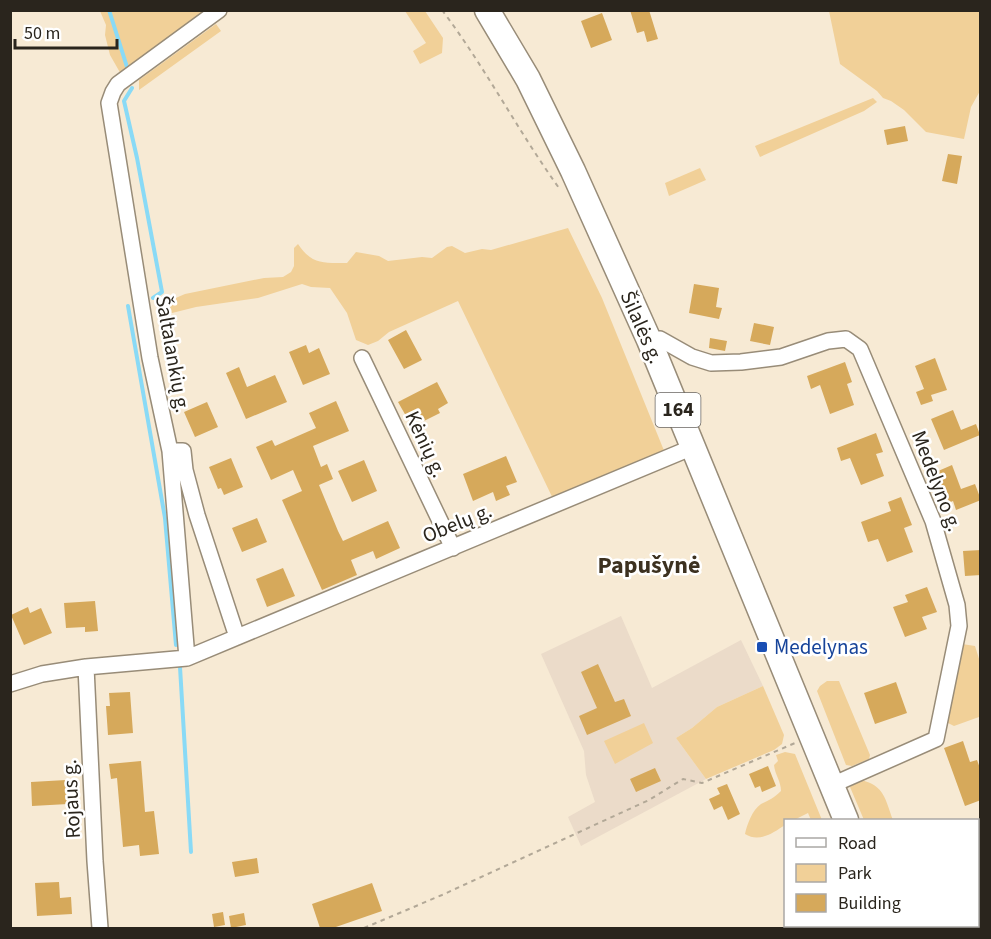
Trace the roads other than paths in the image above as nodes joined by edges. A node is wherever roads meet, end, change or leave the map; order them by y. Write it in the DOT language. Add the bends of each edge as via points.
graph roads {
  1 [pos="219,10"];
  2 [pos="487,10"];
  3 [pos="649,340"];
  4 [pos="362,358"];
  5 [pos="693,447"];
  6 [pos="170,451"];
  7 [pos="453,548"];
  8 [pos="237,637"];
  9 [pos="187,658"];
  10 [pos="86,667"];
  11 [pos="10,684"];
  12 [pos="832,785"];
  13 [pos="846,819"];
  14 [pos="100,928"];
  1 -- 6 [label="street, Šaltalankių g." via="118,84 109,103 150,358"];
  2 -- 3 [label="main road, Šilalės g. / 164" via="528,79"];
  3 -- 5 [label="main road, Šilalės g. / 164"];
  3 -- 12 [label="street, Medelyno g." via="660,339 692,357 719,363 781,357 846,339 860,350 933,521 957,605 959,626 936,739"];
  4 -- 7 [label="street, Kėnių g."];
  5 -- 7 [label="street, Obelų g."];
  5 -- 12 [label="main road, Šilalės g. / 164" via="799,738"];
  6 -- 8 [label="street" via="183,450 197,515"];
  6 -- 9 [label="street, Šaltalankių g."];
  7 -- 8 [label="street, Obelų g."];
  8 -- 9 [label="street, Obelų g."];
  9 -- 10 [label="street"];
  10 -- 11 [label="street"];
  10 -- 14 [label="street, Rojaus g."];
  12 -- 13 [label="main road, Šilalės g. / 164"];
}
